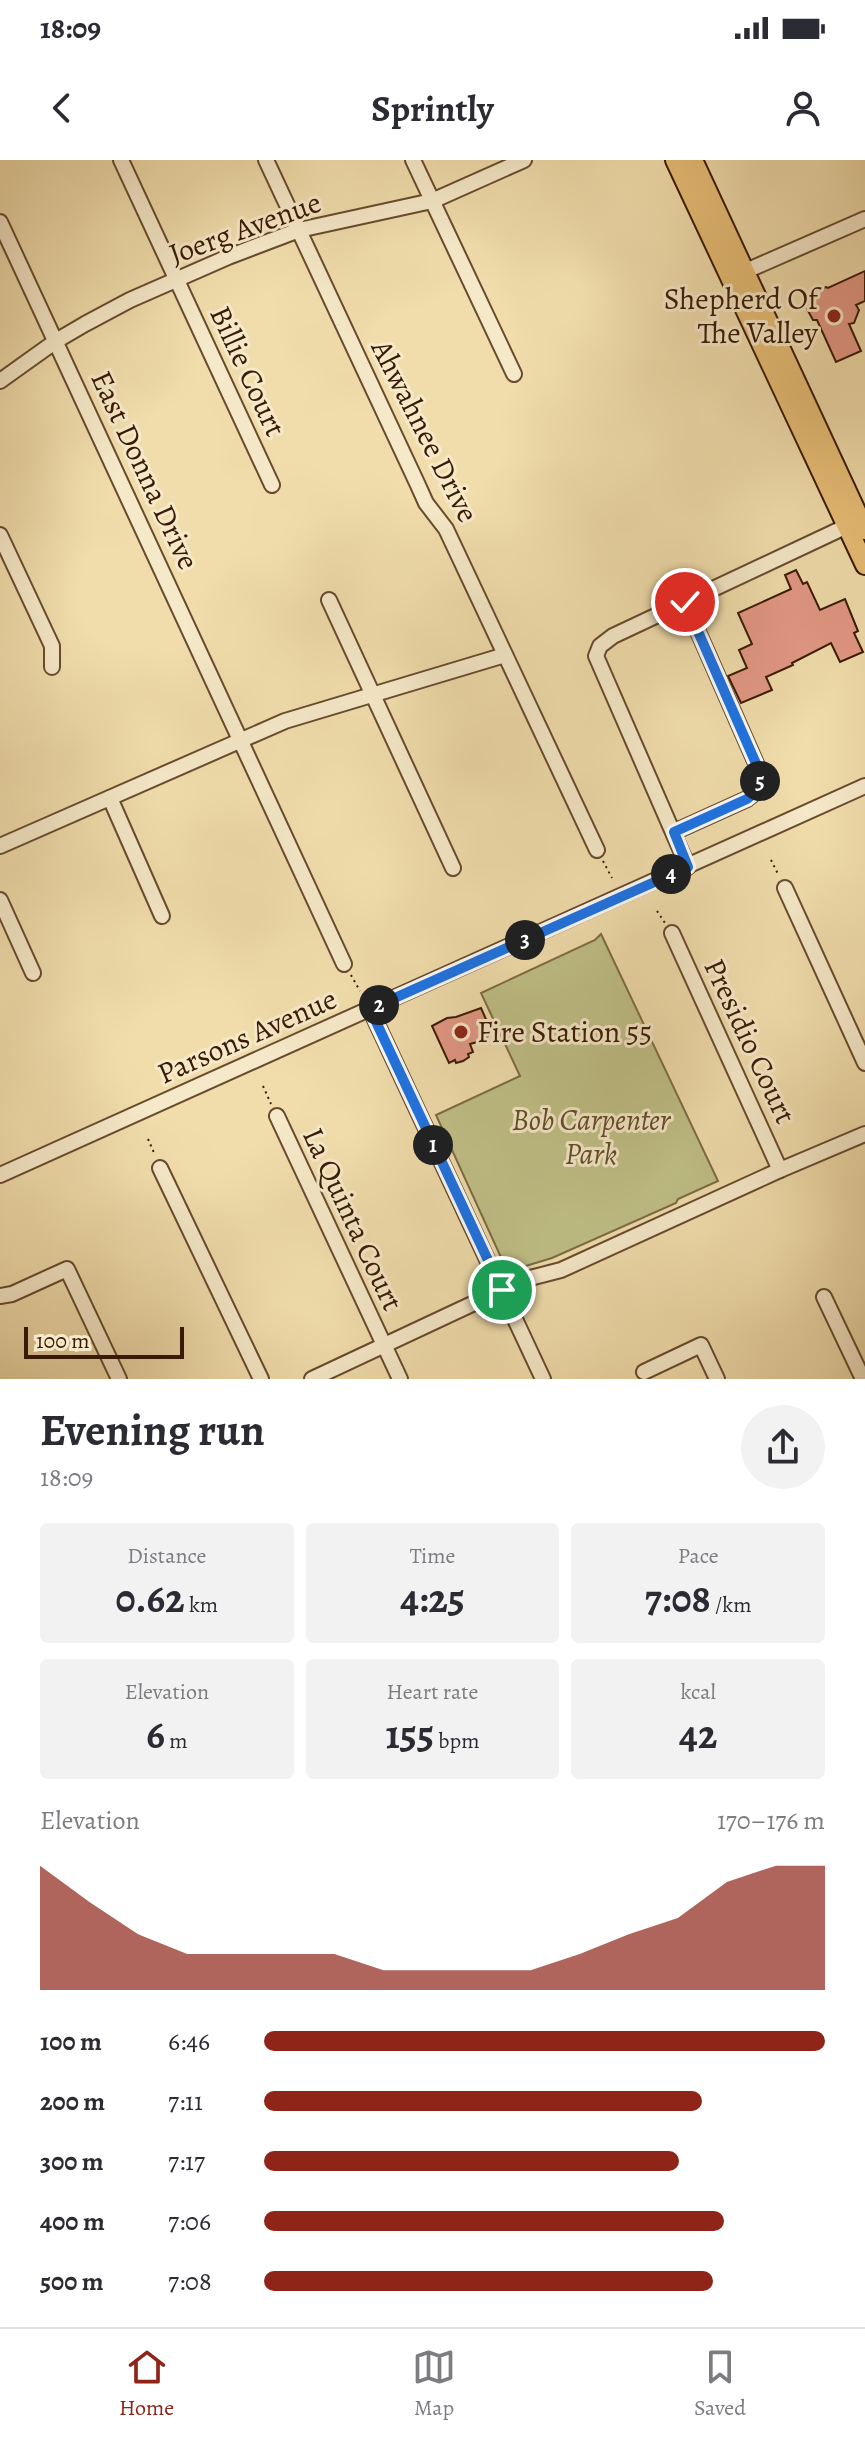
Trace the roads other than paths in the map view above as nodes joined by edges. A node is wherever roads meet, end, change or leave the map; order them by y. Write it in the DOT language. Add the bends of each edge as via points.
graph roads {
  1 [pos="121,160"];
  2 [pos="266,160"];
  3 [pos="413,160"];
  4 [pos="524,160"];
  5 [pos="675,160"];
  6 [pos="692,164"];
  7 [pos="432,201"];
  8 [pos="697,207"];
  9 [pos="865,219"];
  10 [pos="0,222"];
  11 [pos="299,230"];
  12 [pos="746,271"];
  13 [pos="176,280"];
  14 [pos="56,341"];
  15 [pos="514,374"];
  16 [pos="0,381"];
  17 [pos="272,485"];
  18 [pos="856,528"];
  19 [pos="0,535"];
  20 [pos="865,565"];
  21 [pos="329,600"];
  22 [pos="685,602"];
  23 [pos="505,655"];
  24 [pos="52,667"];
  25 [pos="374,694"];
  26 [pos="241,741"];
  27 [pos="865,786"];
  28 [pos="110,798"];
  29 [pos="674,832"];
  30 [pos="0,846"];
  31 [pos="597,850"];
  32 [pos="688,867"];
  33 [pos="453,868"];
  34 [pos="785,888"];
  35 [pos="0,900"];
  36 [pos="162,916"];
  37 [pos="672,933"];
  38 [pos="344,964"];
  39 [pos="33,973"];
  40 [pos="370,1009"];
  41 [pos="865,1063"];
  42 [pos="277,1116"];
  43 [pos="865,1134"];
  44 [pos="160,1168"];
  45 [pos="780,1170"];
  46 [pos="0,1175"];
  47 [pos="502,1290"];
  48 [pos="0,1296"];
  49 [pos="824,1297"];
  50 [pos="383,1344"];
  51 [pos="644,1372"];
  52 [pos="119,1379"];
  53 [pos="261,1379"];
  54 [pos="312,1379"];
  55 [pos="400,1379"];
  56 [pos="543,1379"];
  57 [pos="717,1379"];
  58 [pos="863,1379"];
  1 -- 13 [label="street, Billie Court"];
  2 -- 11 [label="street, Ahwahnee Drive"];
  3 -- 7 [label="street"];
  4 -- 7 [label="street, Joerg Avenue"];
  5 -- 8 [label="main road"];
  6 -- 12 [label="main road"];
  7 -- 11 [label="street, Joerg Avenue"];
  7 -- 15 [label="street"];
  8 -- 12 [label="main road" via="708,211 730,258"];
  8 -- 18 [label="main road"];
  9 -- 12 [label="street"];
  10 -- 14 [label="street, East Donna Drive"];
  11 -- 13 [label="street, Joerg Avenue"];
  11 -- 23 [label="street, Ahwahnee Drive" via="421,493 446,529"];
  12 -- 18 [label="main road"];
  13 -- 14 [label="street, Joerg Avenue"];
  13 -- 17 [label="street, Billie Court"];
  14 -- 16 [label="street, Joerg Avenue"];
  14 -- 26 [label="street, East Donna Drive"];
  18 -- 20 [label="main road"];
  18 -- 22 [label="street"];
  19 -- 24 [label="street" via="52,646"];
  21 -- 25 [label="street"];
  22 -- 29 [label="street" via="761,779 747,799"];
  22 -- 29 [label="street" via="613,636 596,656"];
  23 -- 25 [label="street"];
  23 -- 31 [label="street, Ahwahnee Drive"];
  25 -- 26 [label="street"];
  25 -- 33 [label="street"];
  26 -- 28 [label="street"];
  26 -- 38 [label="street, East Donna Drive"];
  27 -- 32 [label="street, Parsons Avenue"];
  28 -- 30 [label="street"];
  28 -- 36 [label="street"];
  29 -- 32 [label="street"];
  32 -- 40 [label="street, Parsons Avenue"];
  34 -- 41 [label="street"];
  35 -- 39 [label="street"];
  37 -- 45 [label="street, Presidio Court"];
  40 -- 46 [label="street, Parsons Avenue"];
  40 -- 47 [label="street"];
  42 -- 50 [label="street, La Quinta Court"];
  43 -- 45 [label="street"];
  44 -- 53 [label="street"];
  45 -- 47 [label="street" via="561,1270"];
  47 -- 50 [label="street"];
  47 -- 56 [label="street"];
  48 -- 52 [label="street" via="67,1269"];
  49 -- 58 [label="street"];
  50 -- 54 [label="street"];
  50 -- 55 [label="street, La Quinta Court"];
  51 -- 57 [label="street" via="701,1345"];
}
